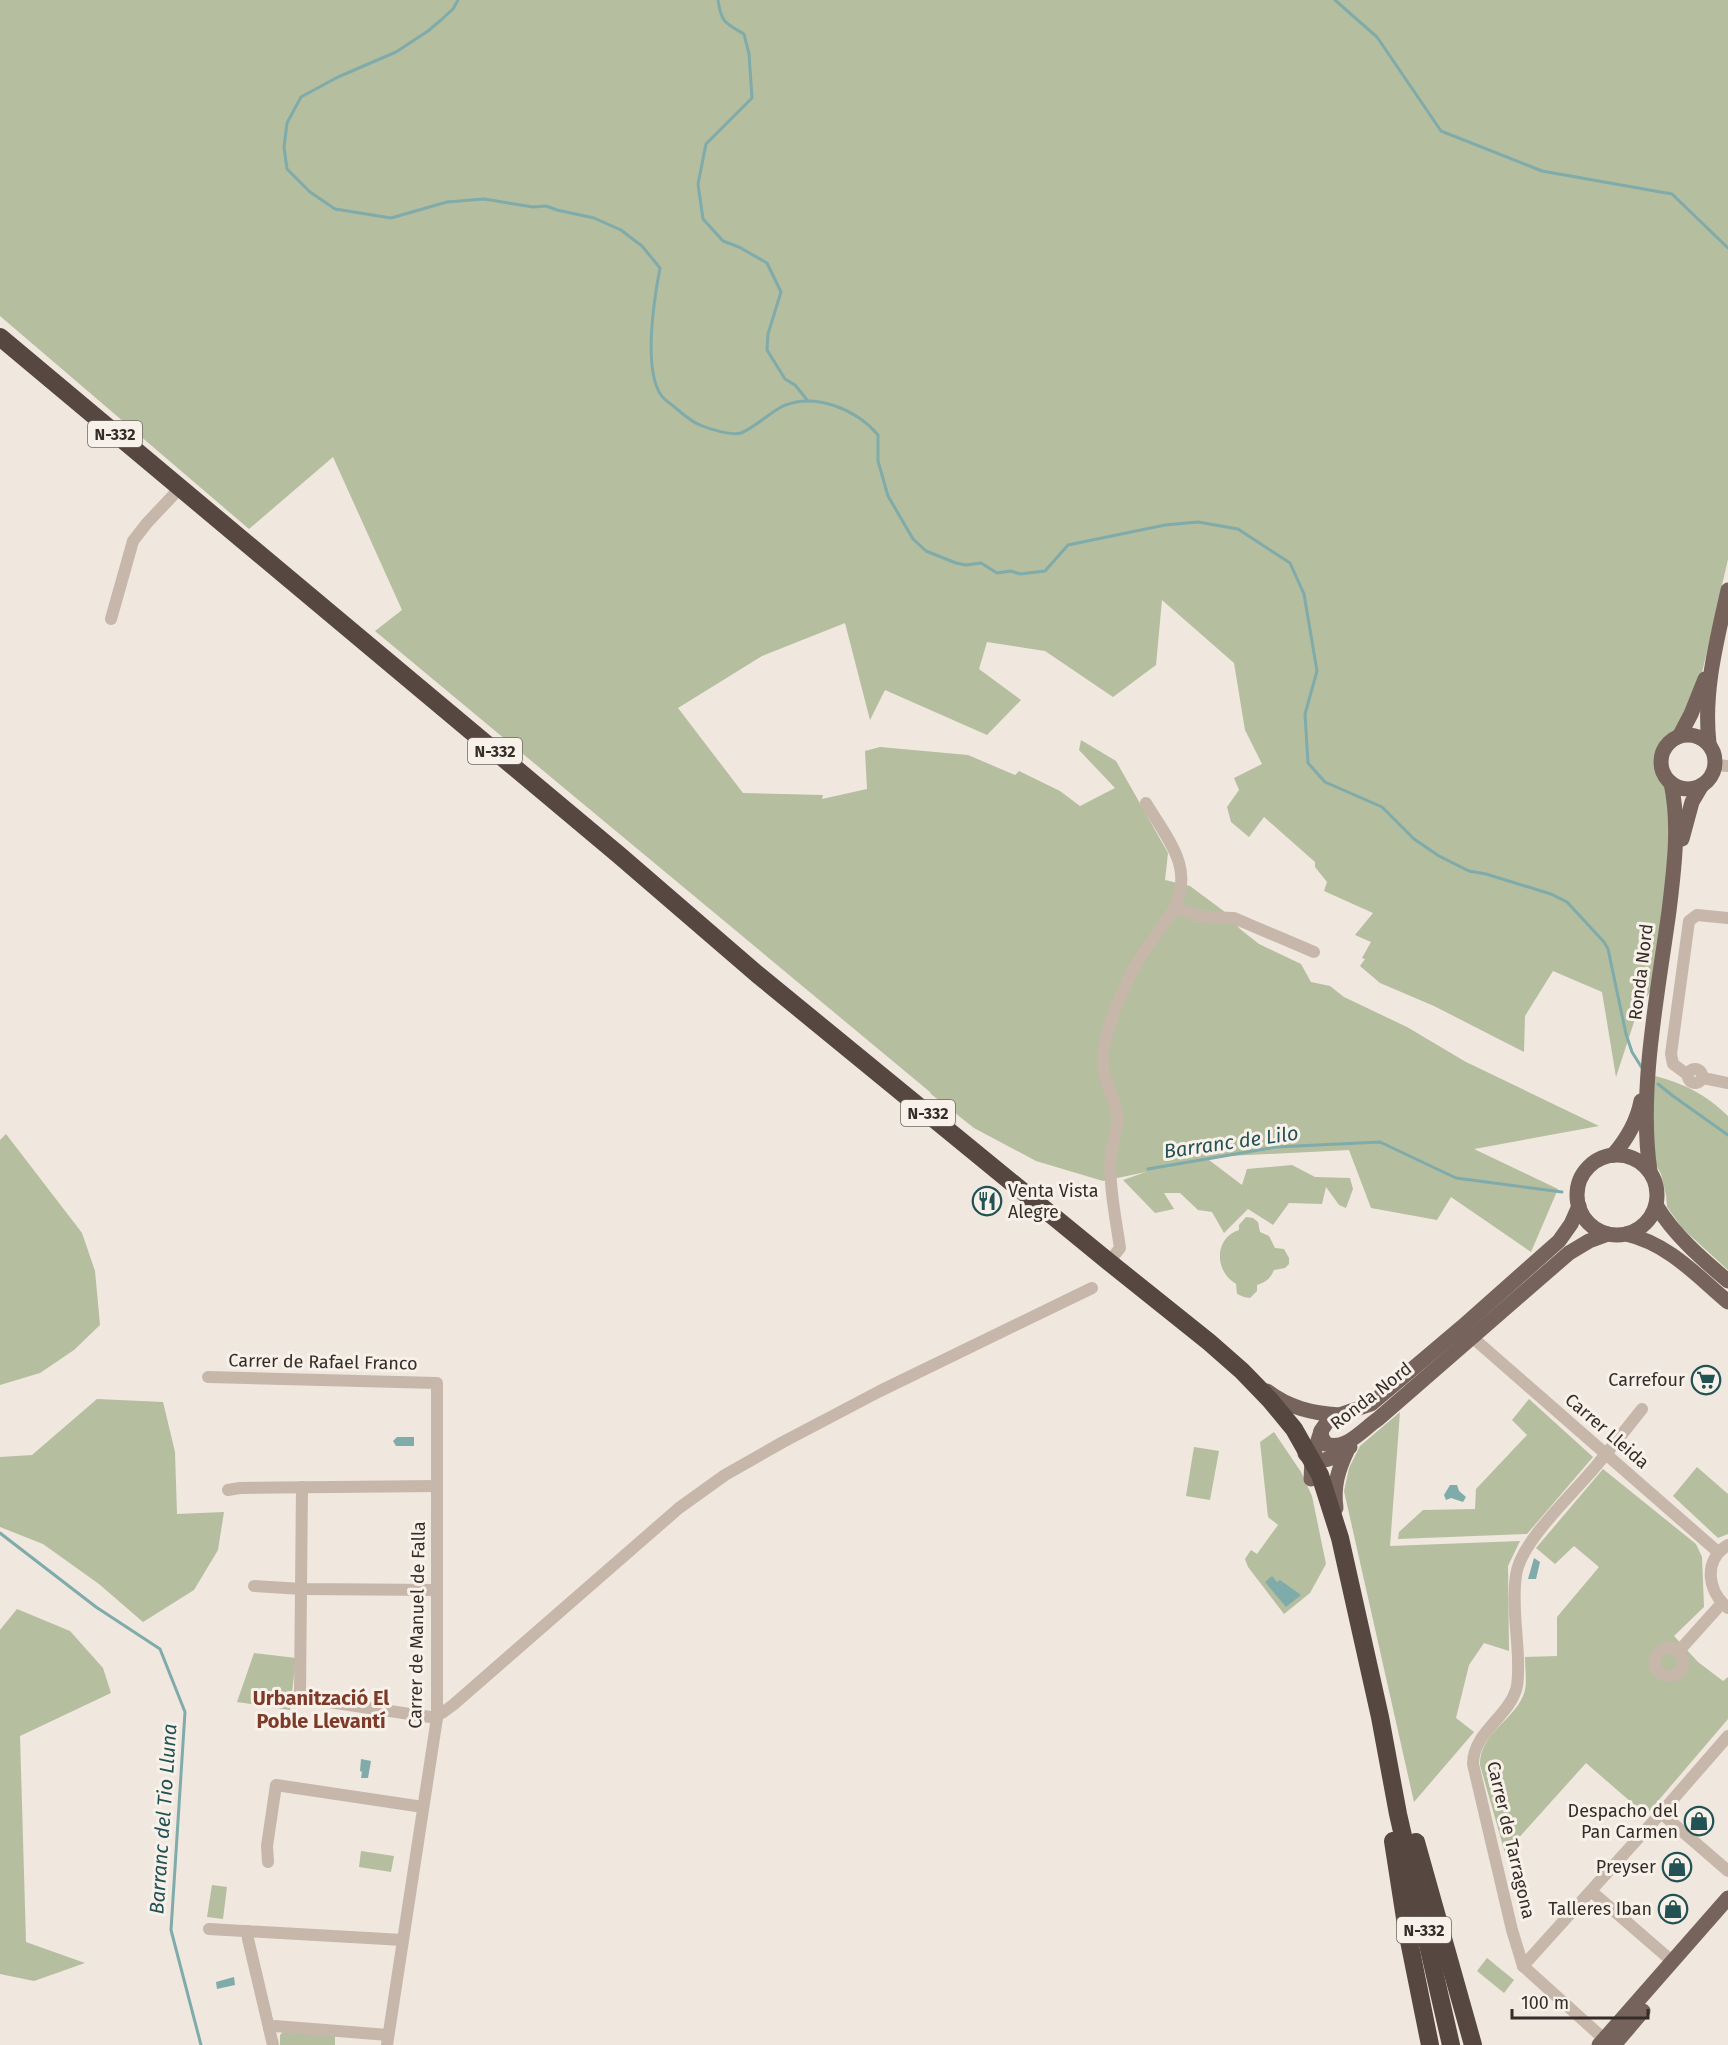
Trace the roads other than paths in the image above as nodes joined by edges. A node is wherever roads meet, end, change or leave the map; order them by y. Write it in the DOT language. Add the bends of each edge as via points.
graph roads {
  1 [pos="0,337"];
  2 [pos="180,488"];
  3 [pos="1728,590"];
  4 [pos="111,619"];
  5 [pos="1714,651"];
  6 [pos="1680,735"];
  7 [pos="1708,743"];
  8 [pos="1722,765"];
  9 [pos="1671,783"];
  10 [pos="1702,785"];
  11 [pos="1146,803"];
  12 [pos="1671,889"];
  13 [pos="1174,911"];
  14 [pos="1728,918"];
  15 [pos="1314,952"];
  16 [pos="1650,1060"];
  17 [pos="1728,1083"];
  18 [pos="1613,1155"];
  19 [pos="1650,1172"];
  20 [pos="1656,1205"];
  21 [pos="1579,1206"];
  22 [pos="1608,1234"];
  23 [pos="1626,1234"];
  24 [pos="1115,1268"];
  25 [pos="1728,1281"];
  26 [pos="1092,1288"];
  27 [pos="1728,1302"];
  28 [pos="1473,1338"];
  29 [pos="1242,1371"];
  30 [pos="208,1377"];
  31 [pos="437,1383"];
  32 [pos="1642,1409"];
  33 [pos="1339,1415"];
  34 [pos="1322,1431"];
  35 [pos="1361,1431"];
  36 [pos="1290,1439"];
  37 [pos="1347,1451"];
  38 [pos="1606,1454"];
  39 [pos="1312,1459"];
  40 [pos="1311,1479"];
  41 [pos="437,1486"];
  42 [pos="302,1487"];
  43 [pos="228,1490"];
  44 [pos="1340,1538"];
  45 [pos="1723,1548"];
  46 [pos="254,1586"];
  47 [pos="302,1589"];
  48 [pos="437,1590"];
  49 [pos="1725,1606"];
  50 [pos="1678,1652"];
  51 [pos="437,1716"];
  52 [pos="1378,1725"];
  53 [pos="1728,1736"];
  54 [pos="423,1807"];
  55 [pos="1661,1813"];
  56 [pos="268,1862"];
  57 [pos="1728,1871"];
  58 [pos="1591,1891"];
  59 [pos="1728,1898"];
  60 [pos="1728,1913"];
  61 [pos="209,1929"];
  62 [pos="248,1931"];
  63 [pos="403,1940"];
  64 [pos="1516,1941"];
  65 [pos="1538,1950"];
  66 [pos="1673,1962"];
  67 [pos="1523,1966"];
  68 [pos="268,2028"];
  69 [pos="388,2040"];
  70 [pos="1606,2043"];
  71 [pos="273,2045"];
  72 [pos="1430,2045"];
  73 [pos="1451,2045"];
  74 [pos="1473,2045"];
  1 -- 2 [label="highway, N-332"];
  2 -- 4 [label="street" via="133,541"];
  2 -- 24 [label="highway, N-332" via="757,974"];
  3 -- 5 [label="main road"];
  5 -- 6 [label="main road"];
  5 -- 7 [label="main road" via="1706,719"];
  6 -- 7 [label="main road" via="1695,735"];
  6 -- 9 [label="main road" via="1662,752 1662,769"];
  7 -- 8 [label="main road"];
  8 -- 10 [label="main road"];
  9 -- 10 [label="main road" via="1686,789"];
  9 -- 12 [label="main road, Ronda Nord" via="1676,824"];
  10 -- 12 [label="main road, Ronda Nord" via="1685,825"];
  11 -- 13 [label="street" via="1179,862 1182,882"];
  12 -- 16 [label="main road, Ronda Nord"];
  13 -- 15 [label="street" via="1234,918"];
  13 -- 24 [label="street" via="1137,964 1104,1045 1104,1076 1117,1121 1110,1155 1120,1248"];
  14 -- 17 [label="street" via="1697,915 1689,921 1671,1054 1673,1064 1688,1075 1697,1069 1702,1078"];
  16 -- 18 [label="main road, Ronda Nord" via="1633,1127"];
  16 -- 19 [label="main road, Ronda Nord" via="1646,1129"];
  18 -- 19 [label="main road" via="1630,1157"];
  18 -- 21 [label="main road, Ronda Nord" via="1598,1160 1584,1172 1577,1196"];
  19 -- 20 [label="main road, Ronda Nord" via="1657,1188"];
  20 -- 23 [label="main road" via="1646,1222"];
  20 -- 25 [label="main road" via="1702,1259"];
  21 -- 22 [label="main road" via="1590,1224"];
  21 -- 33 [label="main road, Ronda Nord" via="1559,1240 1462,1327 1371,1404"];
  22 -- 23 [label="main road, Ronda Nord"];
  22 -- 28 [label="main road, Ronda Nord" via="1569,1253"];
  23 -- 27 [label="main road, Ronda Nord" via="1656,1243"];
  24 -- 29 [label="highway, N-332"];
  24 -- 36 [label="highway, N-332" via="1245,1384"];
  26 -- 51 [label="street" via="880,1391 725,1475 679,1508"];
  28 -- 35 [label="main road, Ronda Nord"];
  28 -- 38 [label="street, Carrer Lleida"];
  29 -- 33 [label="main road" via="1291,1407"];
  29 -- 39 [label="highway, N-332" via="1288,1422"];
  30 -- 31 [label="street, Carrer de Rafael Franco"];
  31 -- 41 [label="street, Carrer de Manuel de Falla"];
  32 -- 38 [label="street, Carrer de Tarragona"];
  33 -- 34 [label="main road, Ronda Nord" via="1327,1422"];
  34 -- 35 [label="main road, Ronda Nord" via="1326,1444 1338,1447"];
  34 -- 39 [label="main road"];
  35 -- 37 [label="main road"];
  36 -- 39 [label="main road"];
  36 -- 40 [label="highway, N-332"];
  37 -- 39 [label="main road" via="1322,1460"];
  37 -- 44 [label="main road" via="1334,1494"];
  38 -- 45 [label="street, Carrer Lleida"];
  38 -- 64 [label="street, Carrer de Tarragona" via="1537,1533 1518,1564 1515,1691 1473,1755"];
  39 -- 40 [label="main road"];
  39 -- 44 [label="highway, N-332"];
  40 -- 52 [label="highway, N-332" via="1337,1559"];
  41 -- 42 [label="street"];
  41 -- 48 [label="street, Carrer de Manuel de Falla"];
  42 -- 43 [label="street"];
  42 -- 47 [label="street"];
  44 -- 52 [label="highway, N-332"];
  45 -- 49 [label="street" via="1710,1575 1712,1588"];
  46 -- 47 [label="street"];
  47 -- 48 [label="street"];
  47 -- 51 [label="street" via="302,1698"];
  48 -- 51 [label="street, Carrer de Manuel de Falla"];
  49 -- 50 [label="street"];
  51 -- 54 [label="street, Carrer de Manuel de Falla"];
  52 -- 72 [label="highway" via="1407,1931"];
  52 -- 73 [label="highway, N-332"];
  52 -- 74 [label="highway"];
  53 -- 55 [label="street"];
  54 -- 56 [label="street" via="276,1785"];
  54 -- 63 [label="street, Carrer de Manuel de Falla"];
  55 -- 57 [label="street"];
  55 -- 58 [label="street"];
  58 -- 65 [label="street"];
  58 -- 66 [label="street"];
  59 -- 66 [label="main road"];
  60 -- 70 [label="main road"];
  61 -- 62 [label="street"];
  62 -- 63 [label="street"];
  62 -- 68 [label="street"];
  63 -- 69 [label="street, Carrer de Manuel de Falla"];
  64 -- 65 [label="street, Carrer de Tarragona" via="1522,1947"];
  64 -- 67 [label="street, Carrer de Tarragona"];
  65 -- 67 [label="street"];
  66 -- 70 [label="main road"];
  67 -- 70 [label="street"];
  68 -- 69 [label="street"];
  68 -- 71 [label="street"];
}
